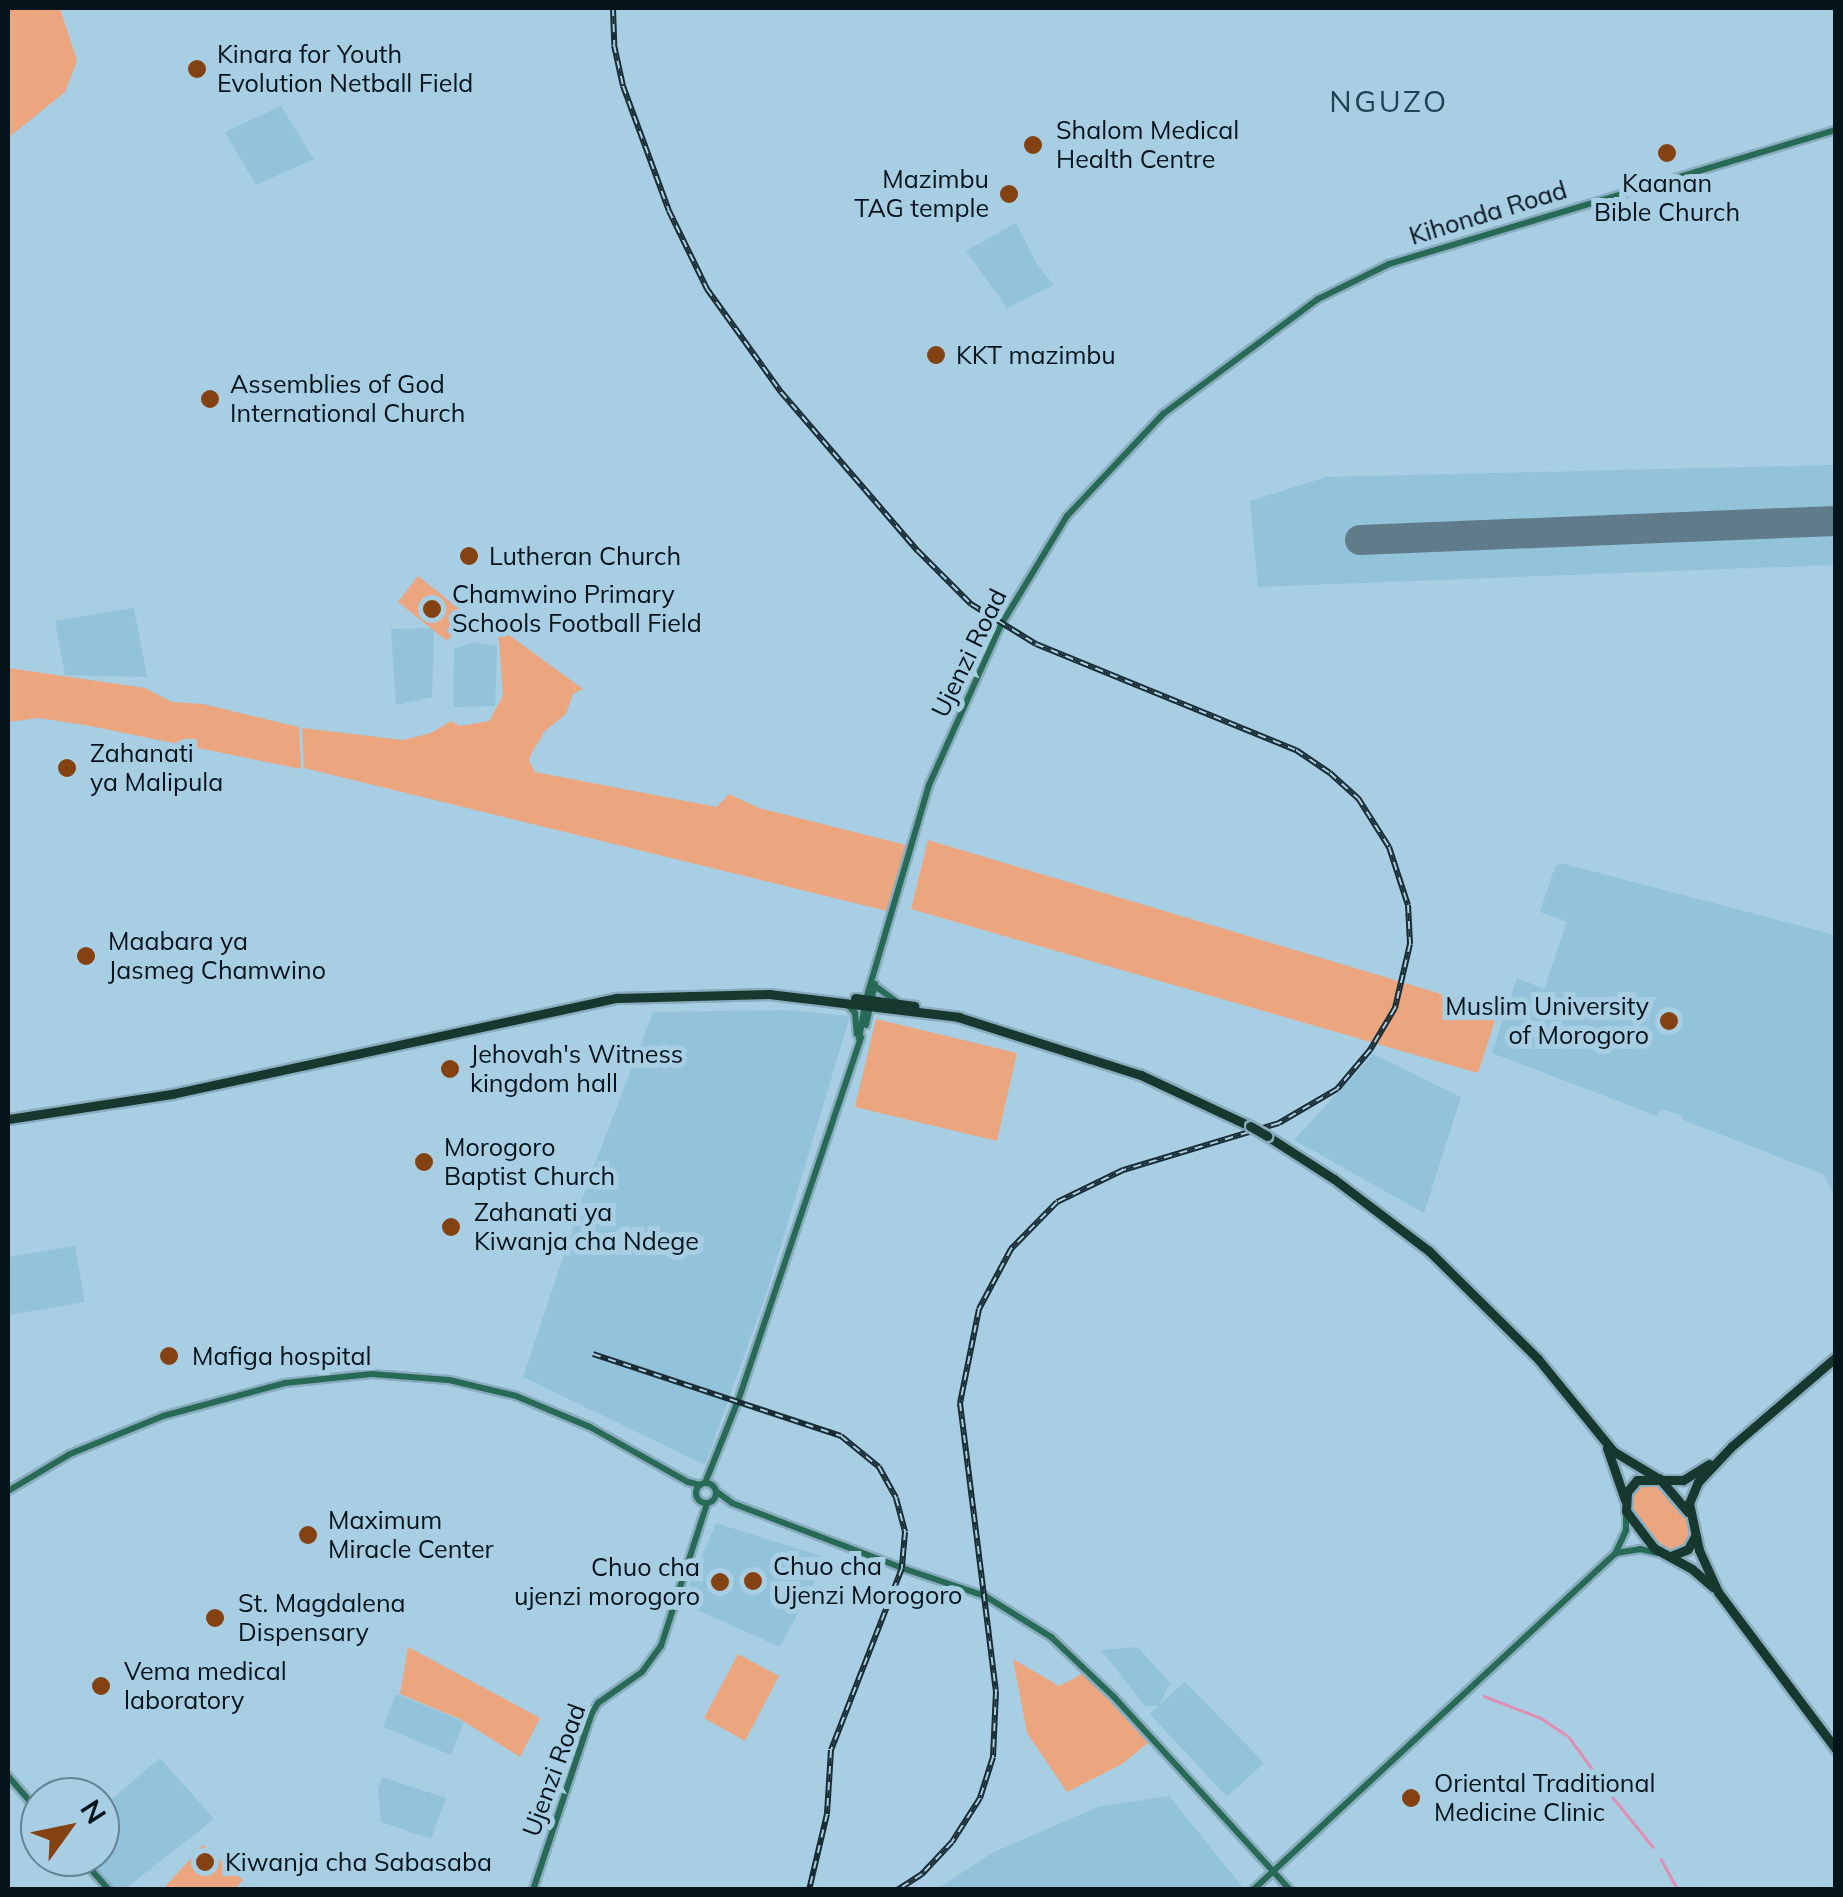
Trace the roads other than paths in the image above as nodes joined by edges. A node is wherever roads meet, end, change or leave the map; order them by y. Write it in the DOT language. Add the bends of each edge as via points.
graph roads {
  1 [pos="1836,130"];
  2 [pos="1183,398"];
  3 [pos="876,973"];
  4 [pos="875,985"];
  5 [pos="802,996"];
  6 [pos="842,1002"];
  7 [pos="869,1003"];
  8 [pos="901,1004"];
  9 [pos="960,1018"];
  10 [pos="855,1050"];
  11 [pos="8,1119"];
  12 [pos="1836,1357"];
  13 [pos="1604,1441"];
  14 [pos="1732,1446"];
  15 [pos="1657,1478"];
  16 [pos="705,1489"];
  17 [pos="8,1491"];
  18 [pos="710,1503"];
  19 [pos="732,1503"];
  20 [pos="1626,1508"];
  21 [pos="700,1516"];
  22 [pos="1694,1528"];
  23 [pos="1615,1554"];
  24 [pos="1662,1554"];
  25 [pos="1718,1592"];
  26 [pos="1836,1749"];
  27 [pos="1272,1872"];
  28 [pos="533,1890"];
  29 [pos="1254,1890"];
  30 [pos="1290,1890"];
  1 -- 2 [label="street, Kihonda Road" via="1389,264 1318,299"];
  2 -- 3 [label="street, Ujenzi Road" via="1068,516 1001,625 928,786"];
  3 -- 4 [label="street, Ujenzi Road"];
  3 -- 7 [label="street, Ujenzi Road"];
  4 -- 7 [label="street, Ujenzi Road"];
  4 -- 8 [label="street"];
  5 -- 6 [label="highway"];
  5 -- 7 [label="highway"];
  5 -- 11 [label="highway" via="607,999 172,1094"];
  6 -- 7 [label="highway"];
  6 -- 10 [label="street" via="855,1013"];
  7 -- 8 [label="highway"];
  7 -- 9 [label="highway"];
  7 -- 10 [label="street, Ujenzi Road"];
  8 -- 9 [label="highway"];
  9 -- 13 [label="highway, bridge" via="1124,1069 1266,1136 1396,1223 1456,1274"];
  10 -- 16 [label="street, Ujenzi Road"];
  12 -- 14 [label="highway"];
  13 -- 15 [label="highway"];
  13 -- 20 [label="highway"];
  14 -- 15 [label="highway" via="1693,1476"];
  14 -- 22 [label="highway" via="1694,1487"];
  15 -- 20 [label="highway" via="1634,1483"];
  15 -- 22 [label="highway" via="1679,1498"];
  16 -- 17 [label="street" via="516,1396 449,1380 372,1374 285,1383 163,1416 70,1454"];
  16 -- 18 [label="street"];
  16 -- 18 [label="street"];
  16 -- 19 [label="street"];
  16 -- 21 [label="street"];
  18 -- 19 [label="street"];
  18 -- 21 [label="street"];
  19 -- 27 [label="street" via="1013,1610 1056,1640 1114,1697"];
  20 -- 23 [label="street" via="1626,1530"];
  20 -- 24 [label="highway"];
  21 -- 28 [label="street, Ujenzi Road" via="661,1646 642,1672 592,1713"];
  22 -- 24 [label="highway" via="1688,1550"];
  22 -- 25 [label="highway"];
  23 -- 24 [label="street"];
  23 -- 27 [label="street"];
  24 -- 25 [label="highway" via="1692,1568"];
  25 -- 26 [label="highway"];
  27 -- 29 [label="street"];
  27 -- 30 [label="street"];
}
